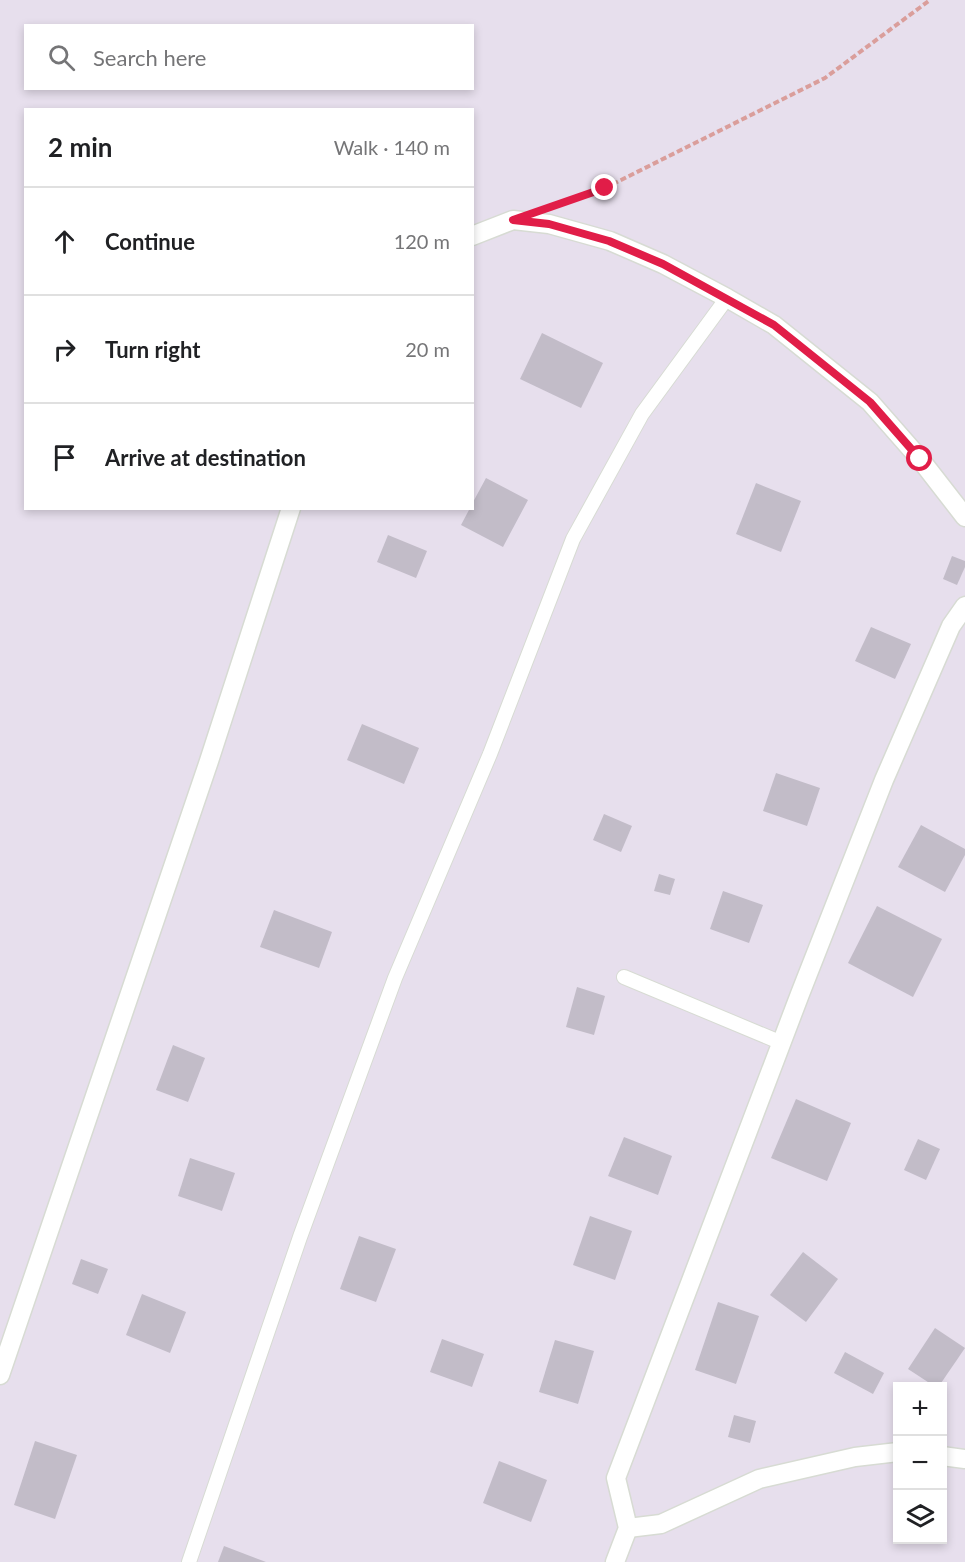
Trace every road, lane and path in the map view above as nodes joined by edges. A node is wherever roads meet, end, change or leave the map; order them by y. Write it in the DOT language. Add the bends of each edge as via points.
graph roads {
  1 [pos="930,0"];
  2 [pos="554,206"];
  3 [pos="474,235"];
  4 [pos="727,298"];
  5 [pos="290,510"];
  6 [pos="965,517"];
  7 [pos="965,606"];
  8 [pos="624,978"];
  9 [pos="782,1043"];
  10 [pos="0,1375"];
  11 [pos="893,1452"];
  12 [pos="947,1457"];
  13 [pos="965,1459"];
  14 [pos="628,1528"];
  15 [pos="189,1562"];
  16 [pos="615,1562"];
  1 -- 2 [label="path" via="825,78 605,188"];
  3 -- 4 [label="street" via="513,220 549,224 609,241"];
  4 -- 6 [label="street" via="774,325 870,402"];
  4 -- 15 [label="lane" via="642,414 573,539 490,754 395,978 300,1237"];
  5 -- 10 [label="street"];
  7 -- 9 [label="street" via="951,626 884,780"];
  8 -- 9 [label="lane"];
  9 -- 14 [label="street" via="616,1478"];
  11 -- 14 [label="street" via="759,1479 661,1524"];
  12 -- 13 [label="street"];
  14 -- 16 [label="street"];
}
